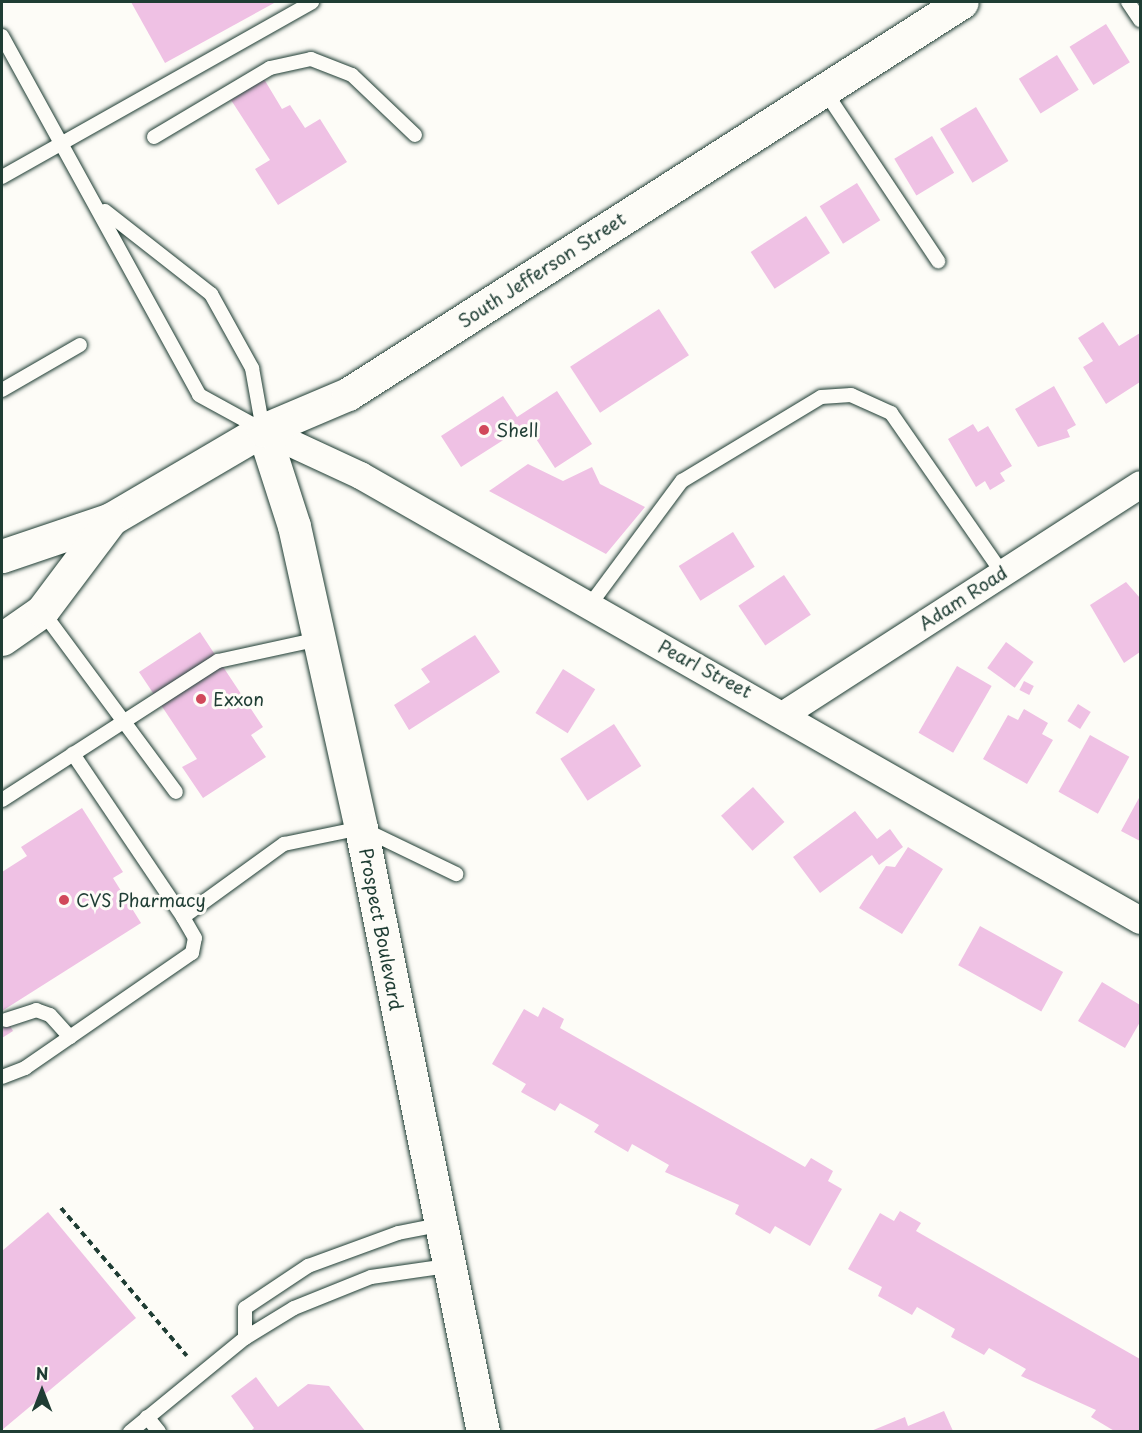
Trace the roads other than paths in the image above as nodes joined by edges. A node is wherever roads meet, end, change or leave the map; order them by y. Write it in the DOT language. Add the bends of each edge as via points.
graph roads {
  1 [pos="312,2"];
  2 [pos="962,2"];
  3 [pos="1128,2"];
  4 [pos="1140,20"];
  5 [pos="2,36"];
  6 [pos="824,90"];
  7 [pos="415,135"];
  8 [pos="154,137"];
  9 [pos="61,146"];
  10 [pos="2,177"];
  11 [pos="97,204"];
  12 [pos="938,261"];
  13 [pos="80,345"];
  14 [pos="2,390"];
  15 [pos="263,430"];
  16 [pos="1140,484"];
  17 [pos="111,519"];
  18 [pos="2,556"];
  19 [pos="1002,573"];
  20 [pos="589,606"];
  21 [pos="42,611"];
  22 [pos="2,639"];
  23 [pos="319,639"];
  24 [pos="785,713"];
  25 [pos="126,720"];
  26 [pos="73,754"];
  27 [pos="176,792"];
  28 [pos="2,800"];
  29 [pos="361,828"];
  30 [pos="456,874"];
  31 [pos="183,917"];
  32 [pos="1140,920"];
  33 [pos="6,1020"];
  34 [pos="70,1037"];
  35 [pos="2,1077"];
  36 [pos="439,1225"];
  37 [pos="447,1266"];
  38 [pos="246,1338"];
  39 [pos="147,1417"];
  40 [pos="130,1431"];
  41 [pos="159,1431"];
  42 [pos="483,1431"];
  1 -- 9 [label="lane"];
  2 -- 6 [label="main road, South Jefferson Street"];
  3 -- 4 [label="lane"];
  5 -- 9 [label="lane"];
  6 -- 12 [label="lane"];
  6 -- 15 [label="main road, South Jefferson Street" via="348,394"];
  7 -- 8 [label="lane" via="352,75 311,59 270,68"];
  9 -- 10 [label="lane"];
  9 -- 11 [label="lane"];
  11 -- 15 [label="lane" via="199,395"];
  11 -- 15 [label="lane" via="211,294 252,368"];
  13 -- 14 [label="lane"];
  15 -- 17 [label="main road, South Jefferson Street"];
  15 -- 20 [label="street, Pearl Street" via="360,475"];
  15 -- 23 [label="main road, Prospect Boulevard" via="294,526"];
  16 -- 19 [label="street, Adam Road"];
  17 -- 18 [label="main road, South Jefferson Street"];
  17 -- 21 [label="main road, South Jefferson Street"];
  19 -- 20 [label="lane" via="891,413 850,394 821,397 682,481"];
  19 -- 24 [label="street, Adam Road"];
  20 -- 24 [label="street, Pearl Street"];
  21 -- 22 [label="main road, South Jefferson Street"];
  21 -- 25 [label="lane"];
  23 -- 25 [label="lane" via="218,661"];
  23 -- 29 [label="main road, Prospect Boulevard"];
  24 -- 32 [label="street, Pearl Street"];
  25 -- 26 [label="lane"];
  25 -- 27 [label="lane"];
  26 -- 28 [label="lane"];
  26 -- 31 [label="lane"];
  29 -- 30 [label="lane"];
  29 -- 31 [label="lane" via="284,844"];
  29 -- 36 [label="main road, Prospect Boulevard"];
  31 -- 34 [label="lane" via="195,938 192,953"];
  33 -- 34 [label="lane" via="36,1010 50,1015"];
  34 -- 35 [label="lane"];
  36 -- 37 [label="main road, Prospect Boulevard"];
  36 -- 38 [label="lane" via="398,1233 308,1266 245,1308"];
  37 -- 38 [label="lane" via="371,1277 336,1289"];
  37 -- 42 [label="main road, Prospect Boulevard"];
  38 -- 39 [label="lane"];
  39 -- 40 [label="lane"];
  39 -- 41 [label="lane"];
}
